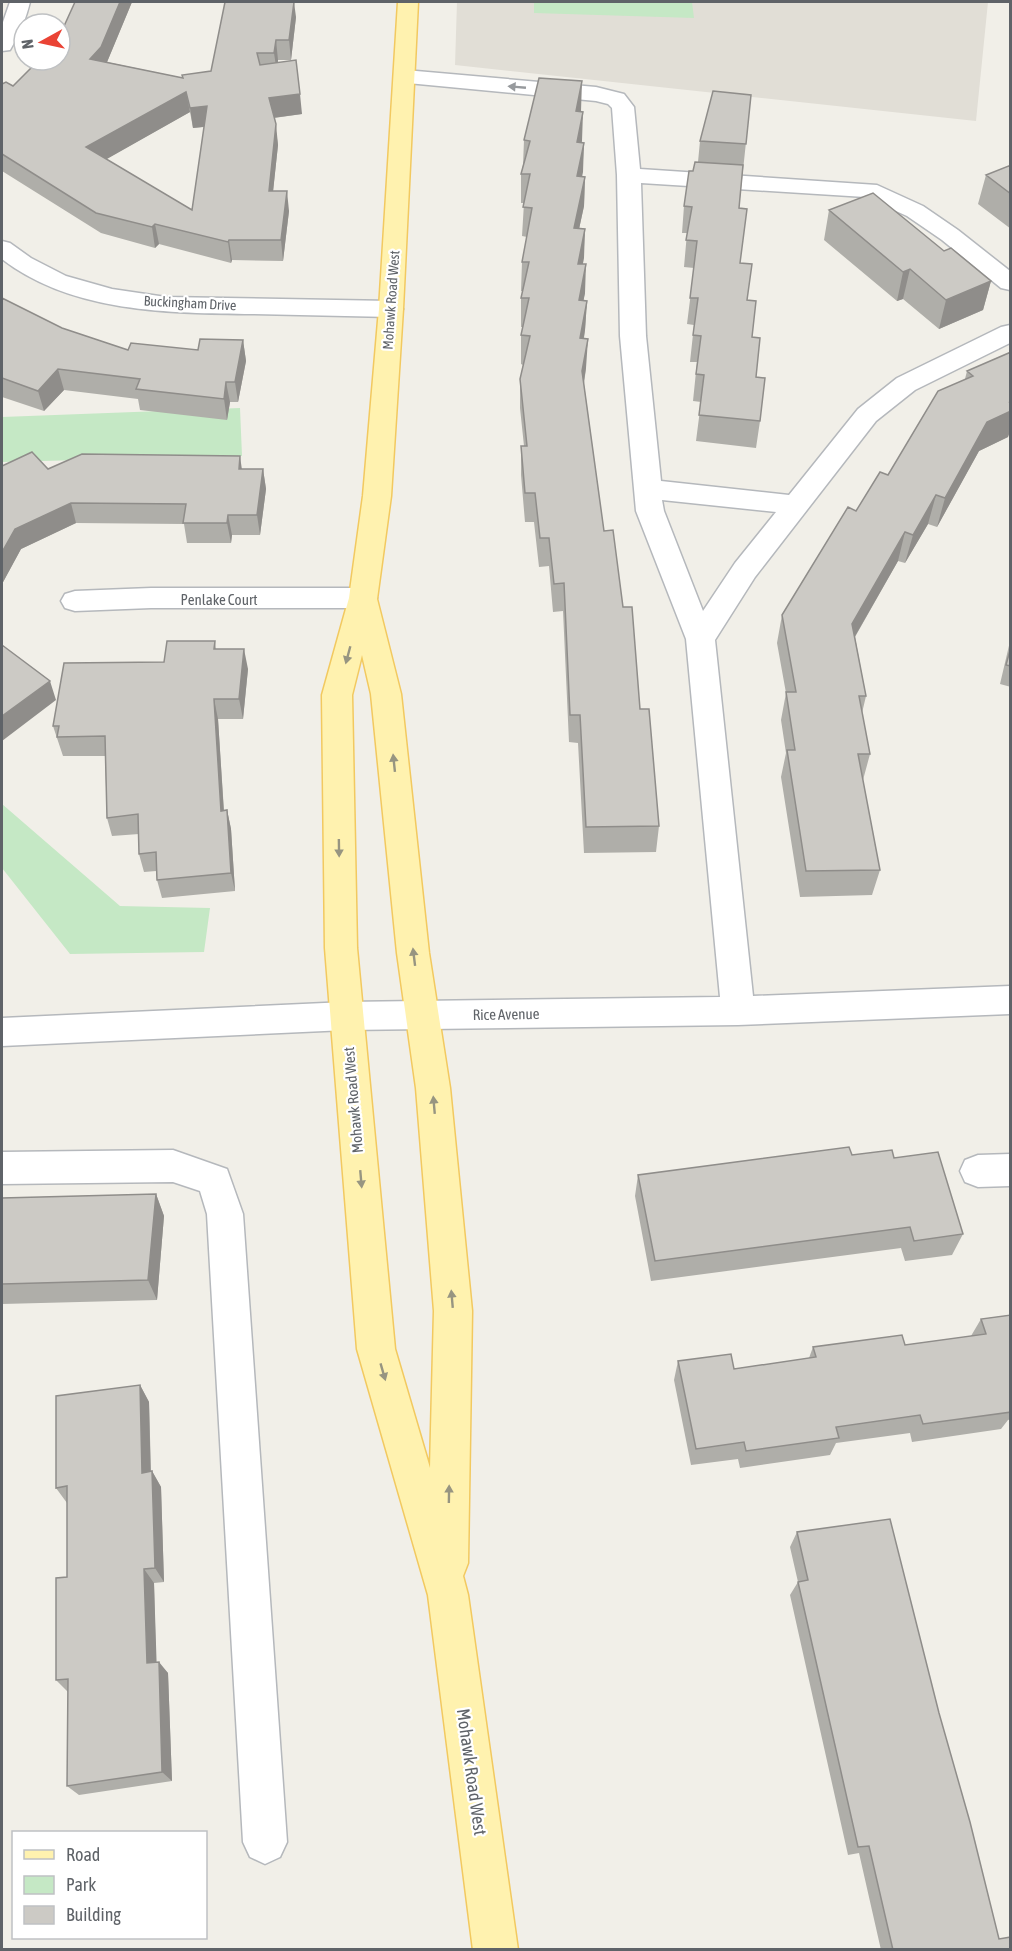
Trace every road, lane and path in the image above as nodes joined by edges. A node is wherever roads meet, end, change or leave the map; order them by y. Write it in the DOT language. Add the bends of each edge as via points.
graph roads {
  1 [pos="20,2"];
  2 [pos="408,2"];
  3 [pos="2,45"];
  4 [pos="405,77"];
  5 [pos="628,174"];
  6 [pos="2,248"];
  7 [pos="1011,283"];
  8 [pos="391,309"];
  9 [pos="1011,333"];
  10 [pos="647,489"];
  11 [pos="798,505"];
  12 [pos="363,598"];
  13 [pos="75,601"];
  14 [pos="700,639"];
  15 [pos="1011,1000"];
  16 [pos="738,1011"];
  17 [pos="423,1014"];
  18 [pos="346,1016"];
  19 [pos="2,1032"];
  20 [pos="2,1168"];
  21 [pos="448,1594"];
  22 [pos="265,1842"];
  23 [pos="496,1950"];
  1 -- 3 [label="street"];
  2 -- 4 [label="main road, Mohawk Road West"];
  5 -- 4 [label="street, one-way" via="623,107 616,99"];
  4 -- 8 [label="main road, Mohawk Road West"];
  5 -- 7 [label="street" via="868,190 915,211"];
  5 -- 10 [label="street" via="633,336"];
  6 -- 8 [label="street, Buckingham Drive" via="57,281 111,296 166,305"];
  8 -- 12 [label="main road, Mohawk Road West" via="376,496"];
  9 -- 11 [label="street" via="906,384 867,415"];
  10 -- 11 [label="street"];
  10 -- 14 [label="street" via="650,511"];
  11 -- 14 [label="street" via="745,570"];
  12 -- 13 [label="street, Penlake Court"];
  17 -- 12 [label="main road, Mohawk Road West, one-way" via="386,694"];
  12 -- 18 [label="main road, Mohawk Road West, one-way" via="337,695 339,887"];
  14 -- 16 [label="street"];
  15 -- 16 [label="street, Rice Avenue"];
  16 -- 17 [label="street, Rice Avenue"];
  17 -- 18 [label="street, Rice Avenue"];
  21 -- 17 [label="main road, Mohawk Road West, one-way" via="453,1311"];
  18 -- 19 [label="street, Rice Avenue"];
  18 -- 21 [label="main road, Mohawk Road West, one-way" via="376,1349"];
  20 -- 22 [label="street" via="173,1166 214,1180 225,1214"];
  21 -- 23 [label="main road, Mohawk Road West"];
}
